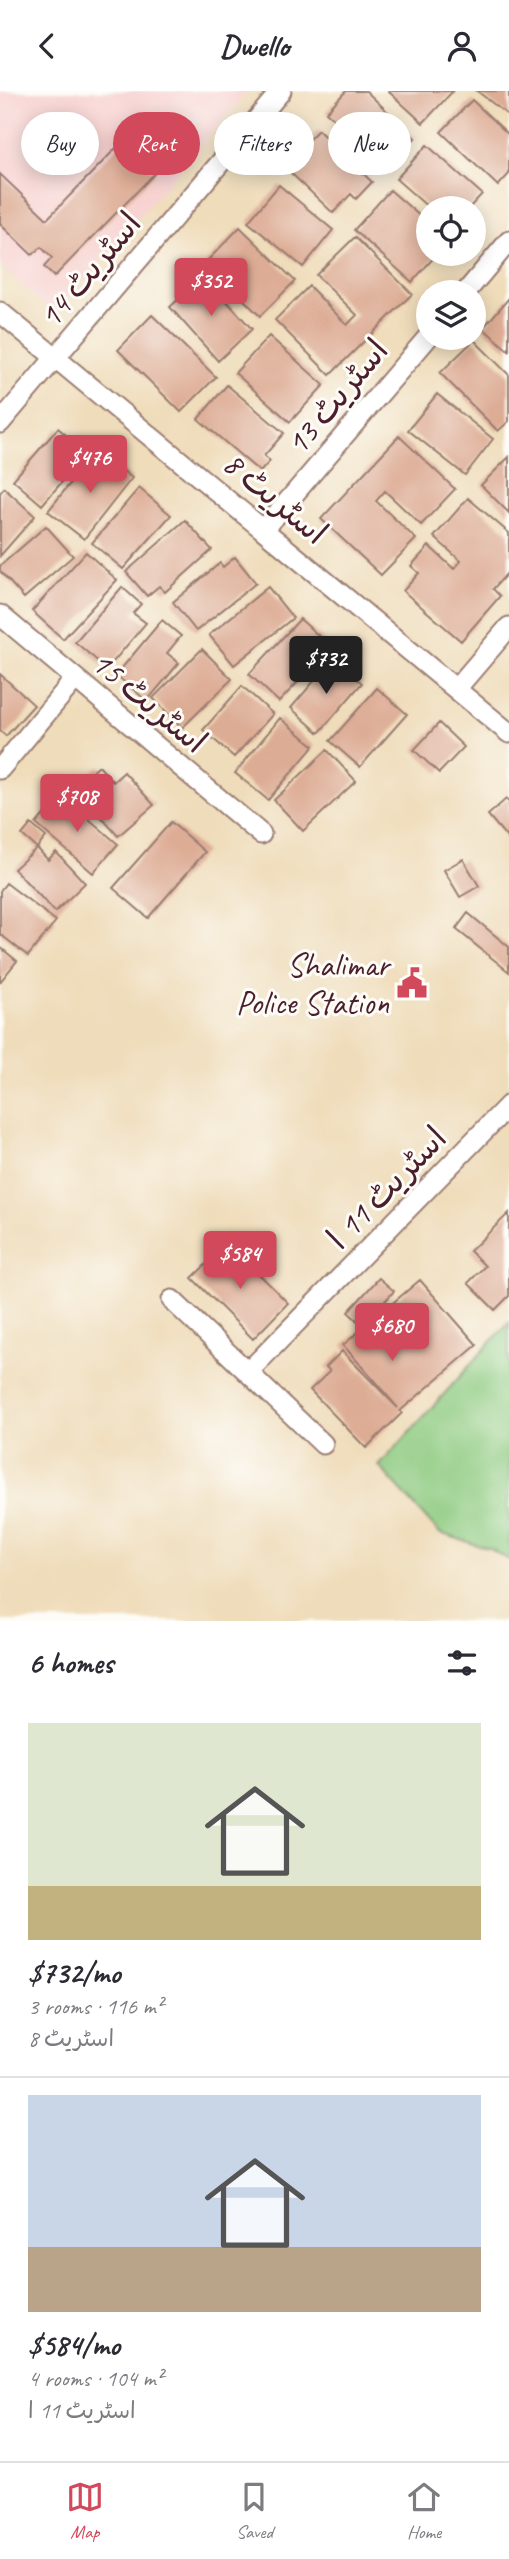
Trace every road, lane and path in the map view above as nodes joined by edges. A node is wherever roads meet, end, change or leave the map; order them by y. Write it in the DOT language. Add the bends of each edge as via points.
graph roads {
  1 [pos="281,91"];
  2 [pos="509,241"];
  3 [pos="476,280"];
  4 [pos="0,312"];
  5 [pos="417,350"];
  6 [pos="55,358"];
  7 [pos="0,423"];
  8 [pos="265,528"];
  9 [pos="0,615"];
  10 [pos="509,627"];
  11 [pos="75,680"];
  12 [pos="456,689"];
  13 [pos="509,733"];
  14 [pos="0,769"];
  15 [pos="261,834"];
  16 [pos="509,1105"];
  17 [pos="172,1300"];
  18 [pos="248,1372"];
  19 [pos="323,1444"];
  1 -- 6 [label="street, اسٹریٹ 14"];
  2 -- 3 [label="street"];
  4 -- 6 [label="street, اسٹریٹ 8"];
  5 -- 8 [label="street, اسٹریٹ 13"];
  6 -- 7 [label="street, اسٹریٹ 14"];
  6 -- 8 [label="street, اسٹریٹ 8"];
  8 -- 12 [label="street, اسٹریٹ 8"];
  9 -- 11 [label="street, اسٹریٹ 15"];
  10 -- 12 [label="street"];
  11 -- 14 [label="street"];
  11 -- 15 [label="street, اسٹریٹ 15"];
  12 -- 13 [label="street, اسٹریٹ 8"];
  16 -- 18 [label="street, اسٹریٹ 11 ا"];
  17 -- 18 [label="street"];
  18 -- 19 [label="street"];
}
